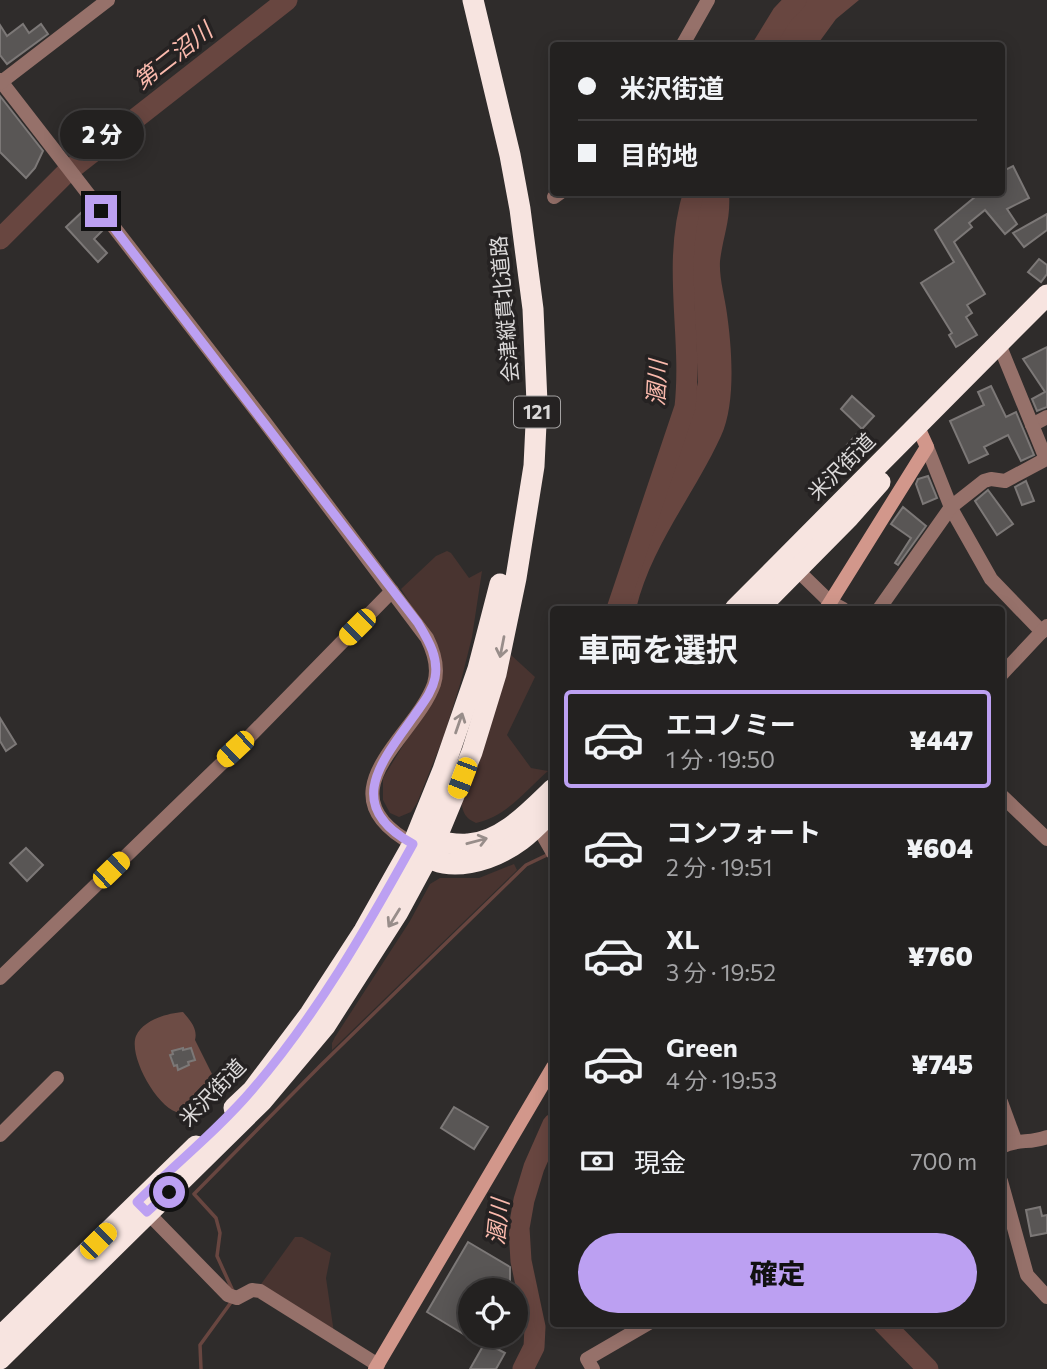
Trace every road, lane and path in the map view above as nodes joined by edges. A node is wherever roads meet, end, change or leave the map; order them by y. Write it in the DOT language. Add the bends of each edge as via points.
graph roads {
  1 [pos="108,0"];
  2 [pos="463,0"];
  3 [pos="473,0"];
  4 [pos="708,0"];
  5 [pos="684,42"];
  6 [pos="0,82"];
  7 [pos="1045,302"];
  8 [pos="999,344"];
  9 [pos="1047,417"];
  10 [pos="1032,425"];
  11 [pos="922,435"];
  12 [pos="951,507"];
  13 [pos="791,565"];
  14 [pos="392,591"];
  15 [pos="739,606"];
  16 [pos="760,606"];
  17 [pos="833,606"];
  18 [pos="881,606"];
  19 [pos="1044,629"];
  20 [pos="1005,671"];
  21 [pos="550,796"];
  22 [pos="1005,799"];
  23 [pos="541,816"];
  24 [pos="1047,839"];
  25 [pos="550,844"];
  26 [pos="425,847"];
  27 [pos="0,978"];
  28 [pos="550,1072"];
  29 [pos="57,1078"];
  30 [pos="1005,1114"];
  31 [pos="0,1135"];
  32 [pos="1047,1138"];
  33 [pos="1014,1140"];
  34 [pos="1005,1145"];
  35 [pos="1005,1195"];
  36 [pos="142,1207"];
  37 [pos="1047,1297"];
  38 [pos="642,1327"];
  39 [pos="0,1337"];
  40 [pos="0,1359"];
  41 [pos="377,1367"];
  42 [pos="593,1369"];
  1 -- 6 [label="street"];
  26 -- 2 [label="highway, 会津縦貫北道路 / 121, one-way" via="426,810 478,669 496,601 522,436 522,310 512,211"];
  3 -- 26 [label="highway, 会津縦貫北道路 / 121, one-way" via="524,236 535,342 536,437 496,674 447,817"];
  4 -- 5 [label="street"];
  6 -- 14 [label="street"];
  7 -- 8 [label="highway, 米沢街道"];
  8 -- 10 [label="street"];
  8 -- 11 [label="highway, 米沢街道"];
  9 -- 10 [label="street"];
  10 -- 12 [label="street" via="1046,459 1005,481 984,481"];
  11 -- 12 [label="street"];
  11 -- 13 [label="highway, 米沢街道"];
  11 -- 17 [label="street"];
  12 -- 18 [label="street"];
  12 -- 19 [label="street" via="991,579"];
  13 -- 15 [label="highway, 米沢街道"];
  13 -- 16 [label="highway, 米沢街道"];
  13 -- 17 [label="street"];
  14 -- 26 [label="street" via="427,638 436,670 427,698 381,763 374,785 376,807 392,831"];
  14 -- 27 [label="street"];
  19 -- 20 [label="street"];
  21 -- 23 [label="highway"];
  22 -- 24 [label="street"];
  23 -- 25 [label="street"];
  23 -- 26 [label="highway" via="476,843"];
  26 -- 36 [label="highway, 米沢街道 / 121" via="252,1091"];
  28 -- 41 [label="street"];
  29 -- 31 [label="street"];
  30 -- 33 [label="street"];
  32 -- 33 [label="street" via="1034,1143"];
  33 -- 34 [label="street"];
  35 -- 37 [label="street" via="1027,1275"];
  36 -- 39 [label="highway, 米沢街道 / 121"];
  36 -- 40 [label="highway, 米沢街道 / 121"];
  36 -- 41 [label="street" via="228,1295 237,1298 252,1290 260,1292"];
  38 -- 42 [label="street" via="587,1359"];
}
